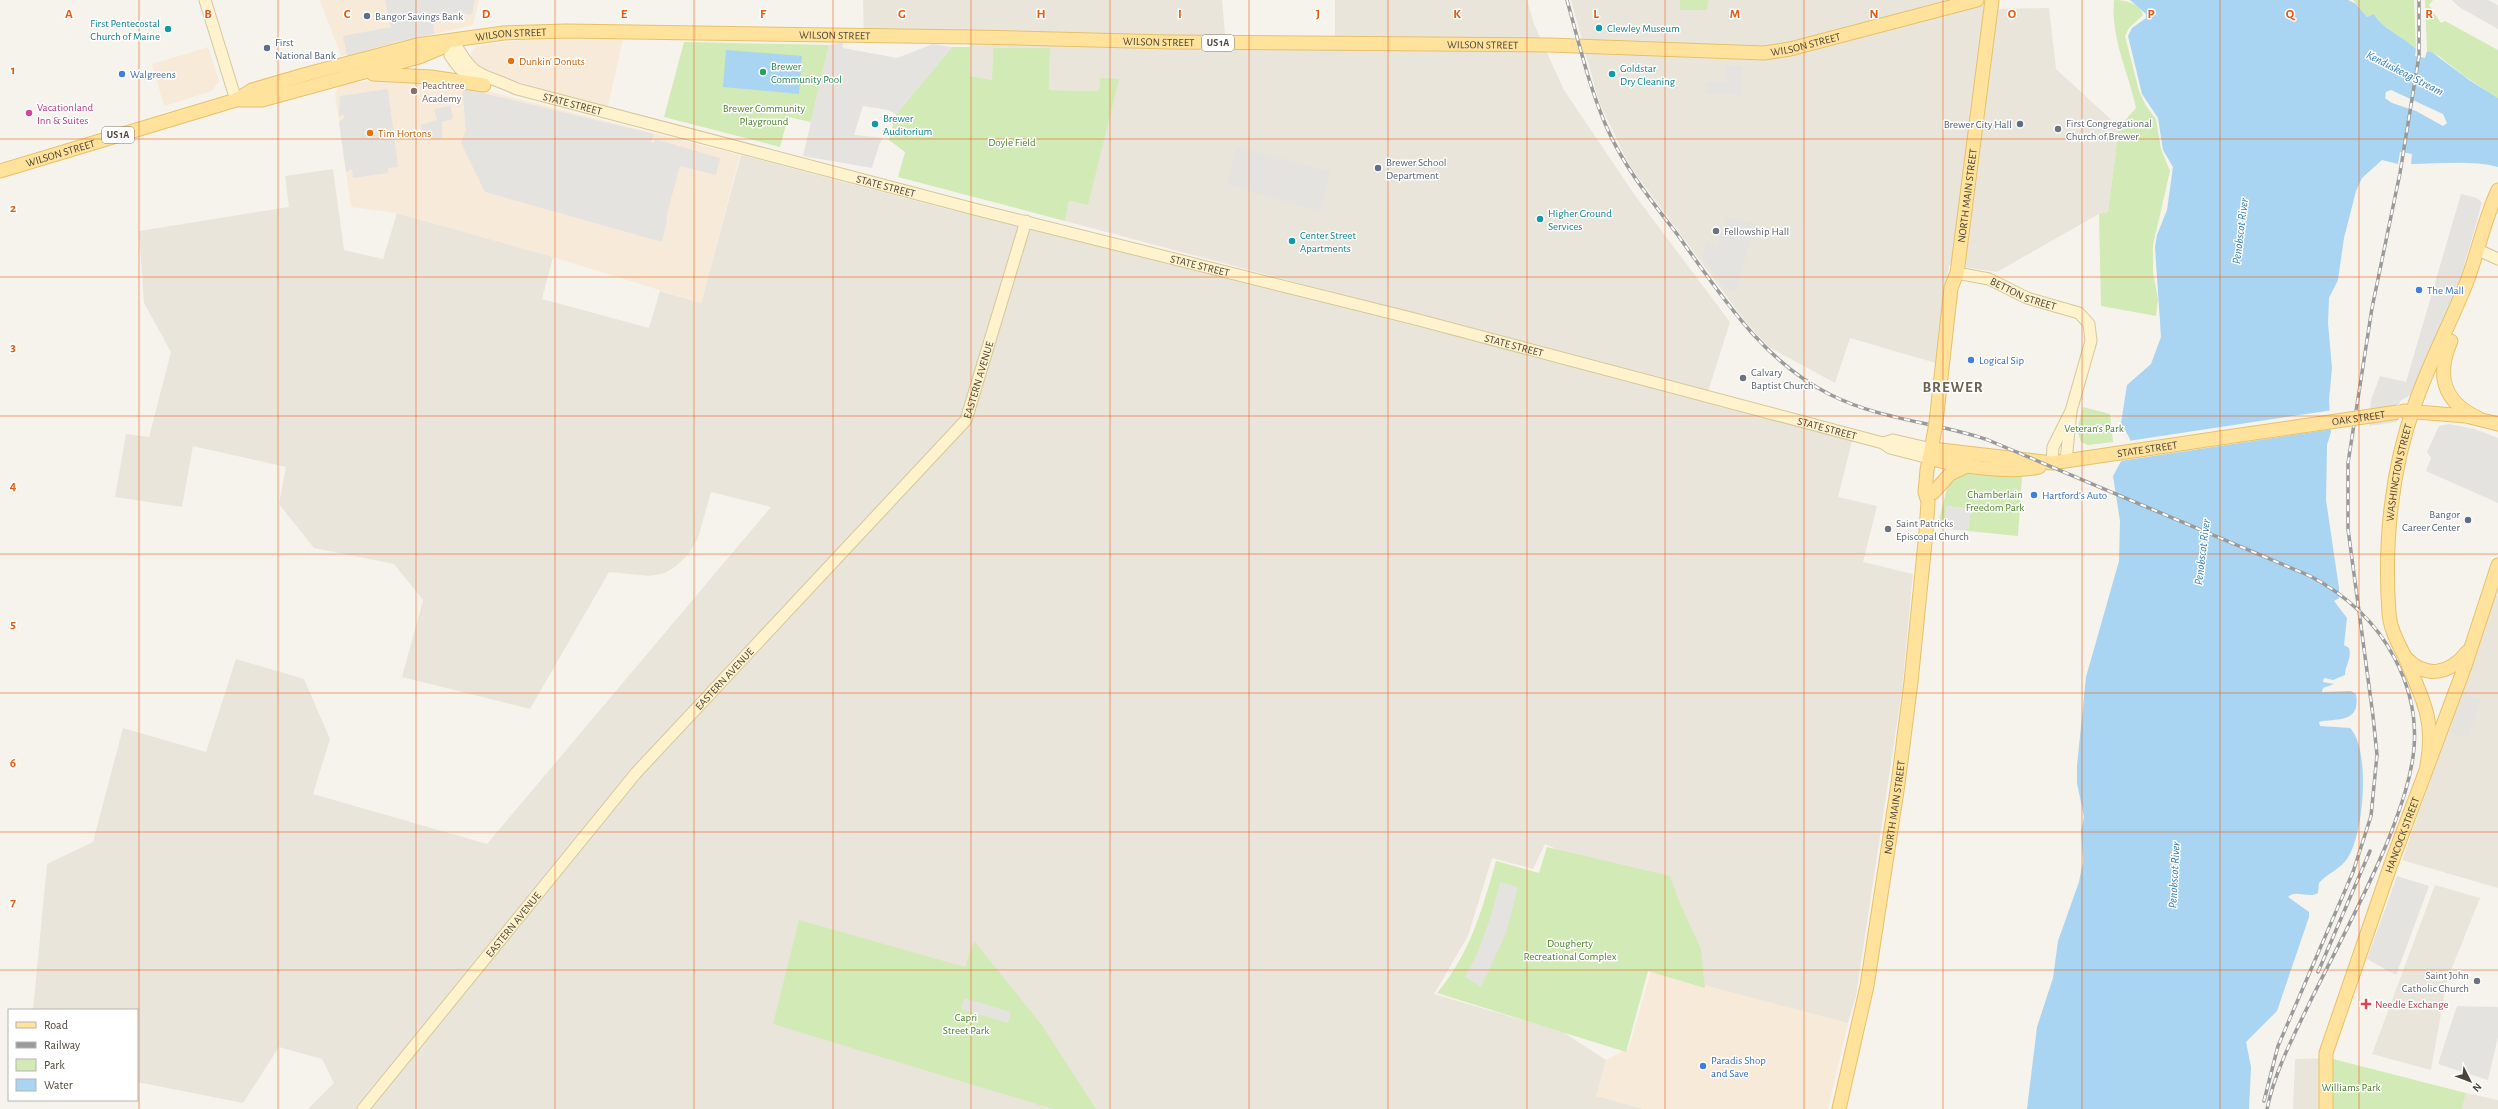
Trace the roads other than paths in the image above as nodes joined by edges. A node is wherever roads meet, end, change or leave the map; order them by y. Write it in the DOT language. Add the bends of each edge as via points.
graph roads {
  1 [pos="204,0"];
  2 [pos="1977,0"];
  3 [pos="1992,0"];
  4 [pos="454,42"];
  5 [pos="353,75"];
  6 [pos="484,85"];
  7 [pos="517,88"];
  8 [pos="236,100"];
  9 [pos="0,171"];
  10 [pos="2498,190"];
  11 [pos="2498,212"];
  12 [pos="1026,221"];
  13 [pos="2488,254"];
  14 [pos="1957,273"];
  15 [pos="2071,411"];
  16 [pos="2412,411"];
  17 [pos="2478,418"];
  18 [pos="2498,424"];
  19 [pos="2220,438"];
  20 [pos="1932,455"];
  21 [pos="2066,461"];
  22 [pos="2052,463"];
  23 [pos="1969,465"];
  24 [pos="1931,497"];
  25 [pos="2498,565"];
  26 [pos="2472,643"];
  27 [pos="2403,654"];
  28 [pos="2427,765"];
  29 [pos="363,1109"];
  30 [pos="1839,1109"];
  31 [pos="2326,1109"];
  1 -- 8 [label="main road"];
  2 -- 4 [label="main road, WILSON STREET / US 1A" via="1790,49 1764,53 1549,46 621,32 504,33"];
  3 -- 14 [label="main road, NORTH MAIN STREET"];
  4 -- 5 [label="main road, WILSON STREET / US 1A" via="418,57"];
  4 -- 6 [label="main road, STATE STREET" via="450,55 456,65"];
  4 -- 7 [label="main road, STATE STREET" via="468,66"];
  4 -- 8 [label="main road, WILSON STREET / US 1A" via="417,45 307,74 252,90"];
  5 -- 6 [label="main road" via="431,76"];
  5 -- 8 [label="main road, WILSON STREET / US 1A" via="262,100"];
  6 -- 7 [label="main road, STATE STREET"];
  7 -- 12 [label="main road, STATE STREET"];
  8 -- 9 [label="main road, WILSON STREET / US 1A"];
  10 -- 13 [label="main road, WASHINGTON STREET" via="2489,212"];
  11 -- 13 [label="main road, WASHINGTON STREET"];
  12 -- 20 [label="main road, STATE STREET" via="1408,317 1883,443 1893,440"];
  12 -- 29 [label="main road, EASTERN AVENUE" via="966,420 636,773"];
  13 -- 16 [label="main road, WASHINGTON STREET"];
  13 -- 17 [label="main road, WASHINGTON STREET" via="2447,350 2442,368 2444,382 2452,399"];
  14 -- 15 [label="main road, BETTON STREET" via="1994,281 2027,298 2074,311 2087,321 2091,341"];
  14 -- 20 [label="main road, NORTH MAIN STREET" via="1951,288"];
  15 -- 21 [label="main road"];
  15 -- 22 [label="main road" via="2056,438"];
  16 -- 17 [label="main road, OAK STREET"];
  16 -- 19 [label="main road, OAK STREET, bridge"];
  16 -- 27 [label="main road, WASHINGTON STREET" via="2399,463 2389,532 2389,614"];
  17 -- 18 [label="main road, OAK STREET"];
  19 -- 21 [label="main road, STATE STREET"];
  20 -- 22 [label="main road, STATE STREET"];
  20 -- 23 [label="main road, STATE STREET"];
  20 -- 24 [label="main road, NORTH MAIN STREET"];
  21 -- 22 [label="main road, STATE STREET"];
  22 -- 23 [label="main road, STATE STREET" via="2024,469"];
  23 -- 24 [label="main road" via="1950,474"];
  24 -- 30 [label="main road, NORTH MAIN STREET" via="1898,784 1867,986"];
  25 -- 26 [label="main road, HANCOCK STREET"];
  26 -- 27 [label="main road" via="2456,664 2440,672 2417,668"];
  26 -- 28 [label="main road, HANCOCK STREET"];
  27 -- 28 [label="main road, WASHINGTON STREET" via="2430,723 2431,740"];
  28 -- 31 [label="main road, HANCOCK STREET" via="2326,1053"];
}
